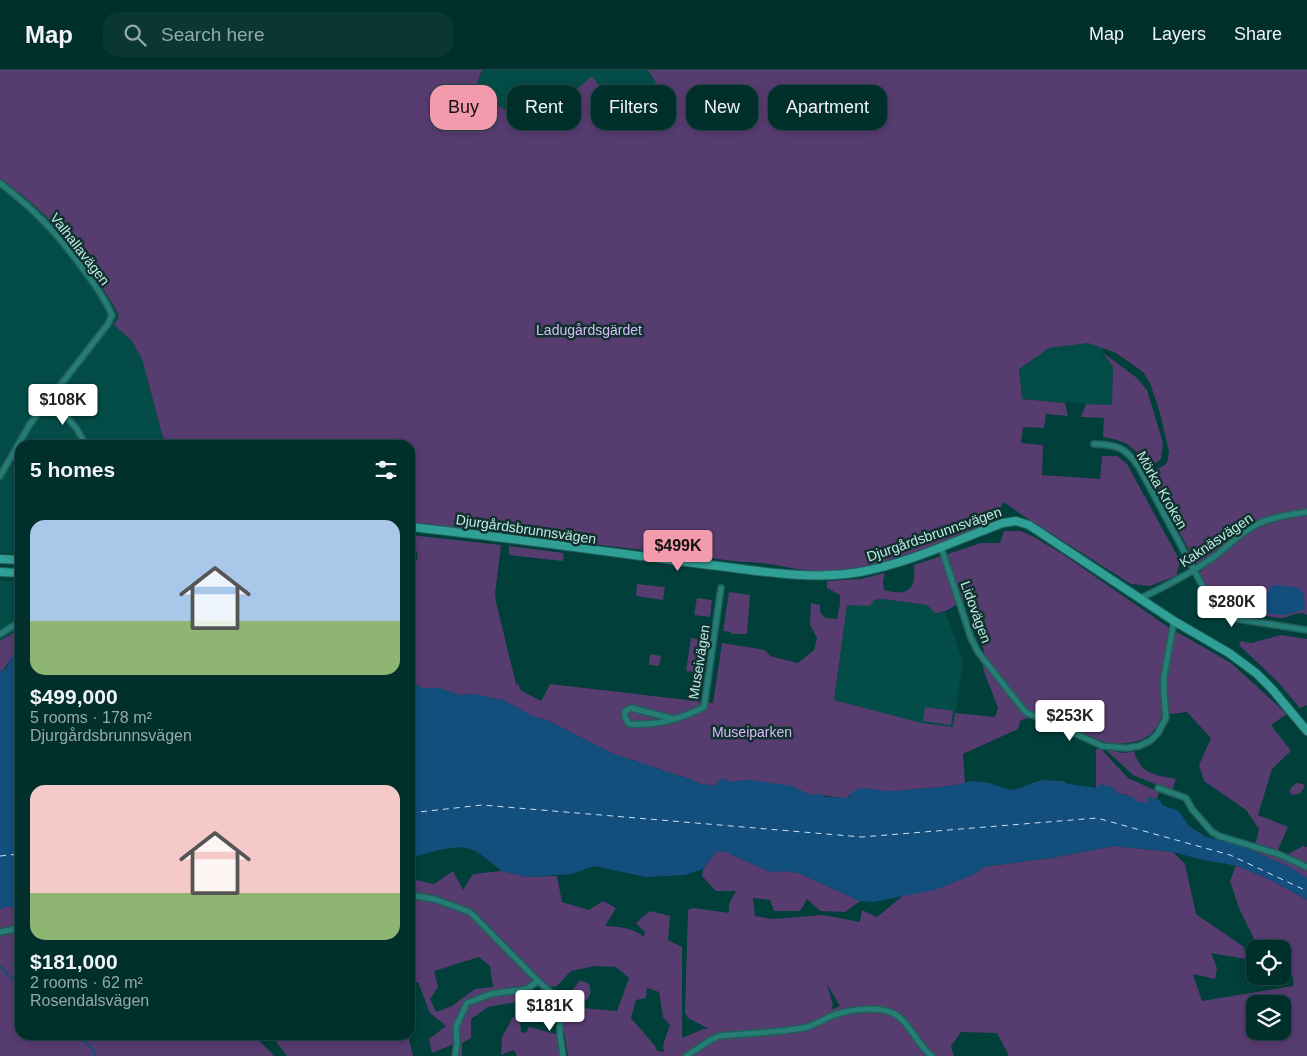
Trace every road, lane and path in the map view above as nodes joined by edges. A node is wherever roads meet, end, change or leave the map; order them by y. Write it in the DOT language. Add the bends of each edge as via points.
graph roads {
  1 [pos="0,183"];
  2 [pos="51,398"];
  3 [pos="20,440"];
  4 [pos="83,440"];
  5 [pos="1094,444"];
  6 [pos="15,449"];
  7 [pos="0,476"];
  8 [pos="1307,512"];
  9 [pos="415,528"];
  10 [pos="941,547"];
  11 [pos="0,559"];
  12 [pos="15,560"];
  13 [pos="1195,570"];
  14 [pos="0,572"];
  15 [pos="15,573"];
  16 [pos="721,588"];
  17 [pos="1141,598"];
  18 [pos="1174,621"];
  19 [pos="15,625"];
  20 [pos="1307,630"];
  21 [pos="0,634"];
  22 [pos="674,719"];
  23 [pos="1307,731"];
  24 [pos="1158,788"];
  25 [pos="1307,866"];
  26 [pos="415,895"];
  27 [pos="15,929"];
  28 [pos="0,932"];
  29 [pos="538,981"];
  30 [pos="455,1056"];
  31 [pos="564,1056"];
  32 [pos="686,1056"];
  33 [pos="932,1056"];
  1 -- 2 [label="street, Valhallavägen" via="32,208 64,243 112,315"];
  2 -- 3 [label="street"];
  2 -- 4 [label="street"];
  5 -- 13 [label="street, Mörka Kroken" via="1118,446 1130,454"];
  6 -- 7 [label="street"];
  8 -- 13 [label="street, Kaknäsvägen" via="1253,526"];
  9 -- 10 [label="street, Djurgårdsbrunnsvägen" via="804,575 859,572"];
  10 -- 17 [label="street, Djurgårdsbrunnsvägen" via="1009,521 1022,522"];
  10 -- 18 [label="street, Lidovägen" via="978,652 1023,709 1102,746 1138,746 1150,741 1162,726 1166,712 1164,677"];
  11 -- 12 [label="street"];
  13 -- 17 [label="street, Kaknäsvägen"];
  13 -- 20 [label="street, Mörka Kroken" via="1210,600 1224,615 1248,622"];
  14 -- 15 [label="street"];
  16 -- 22 [label="street, Museivägen" via="704,707"];
  17 -- 18 [label="street, Djurgårdsbrunnsvägen"];
  18 -- 23 [label="street, Djurgårdsbrunnsvägen" via="1229,652 1256,673"];
  19 -- 21 [label="street"];
  22 -- 22 [label="street, Museivägen" via="644,725 629,724 625,717 626,710 631,708"];
  24 -- 25 [label="street" via="1186,798 1206,826 1219,836"];
  26 -- 29 [label="street" via="470,912"];
  27 -- 28 [label="street"];
  29 -- 30 [label="street" via="527,989 491,994 467,1003 456,1027"];
  29 -- 31 [label="street" via="556,996 559,1003"];
  32 -- 33 [label="street" via="719,1036 805,1028 833,1016 868,1008 895,1015"];
}
